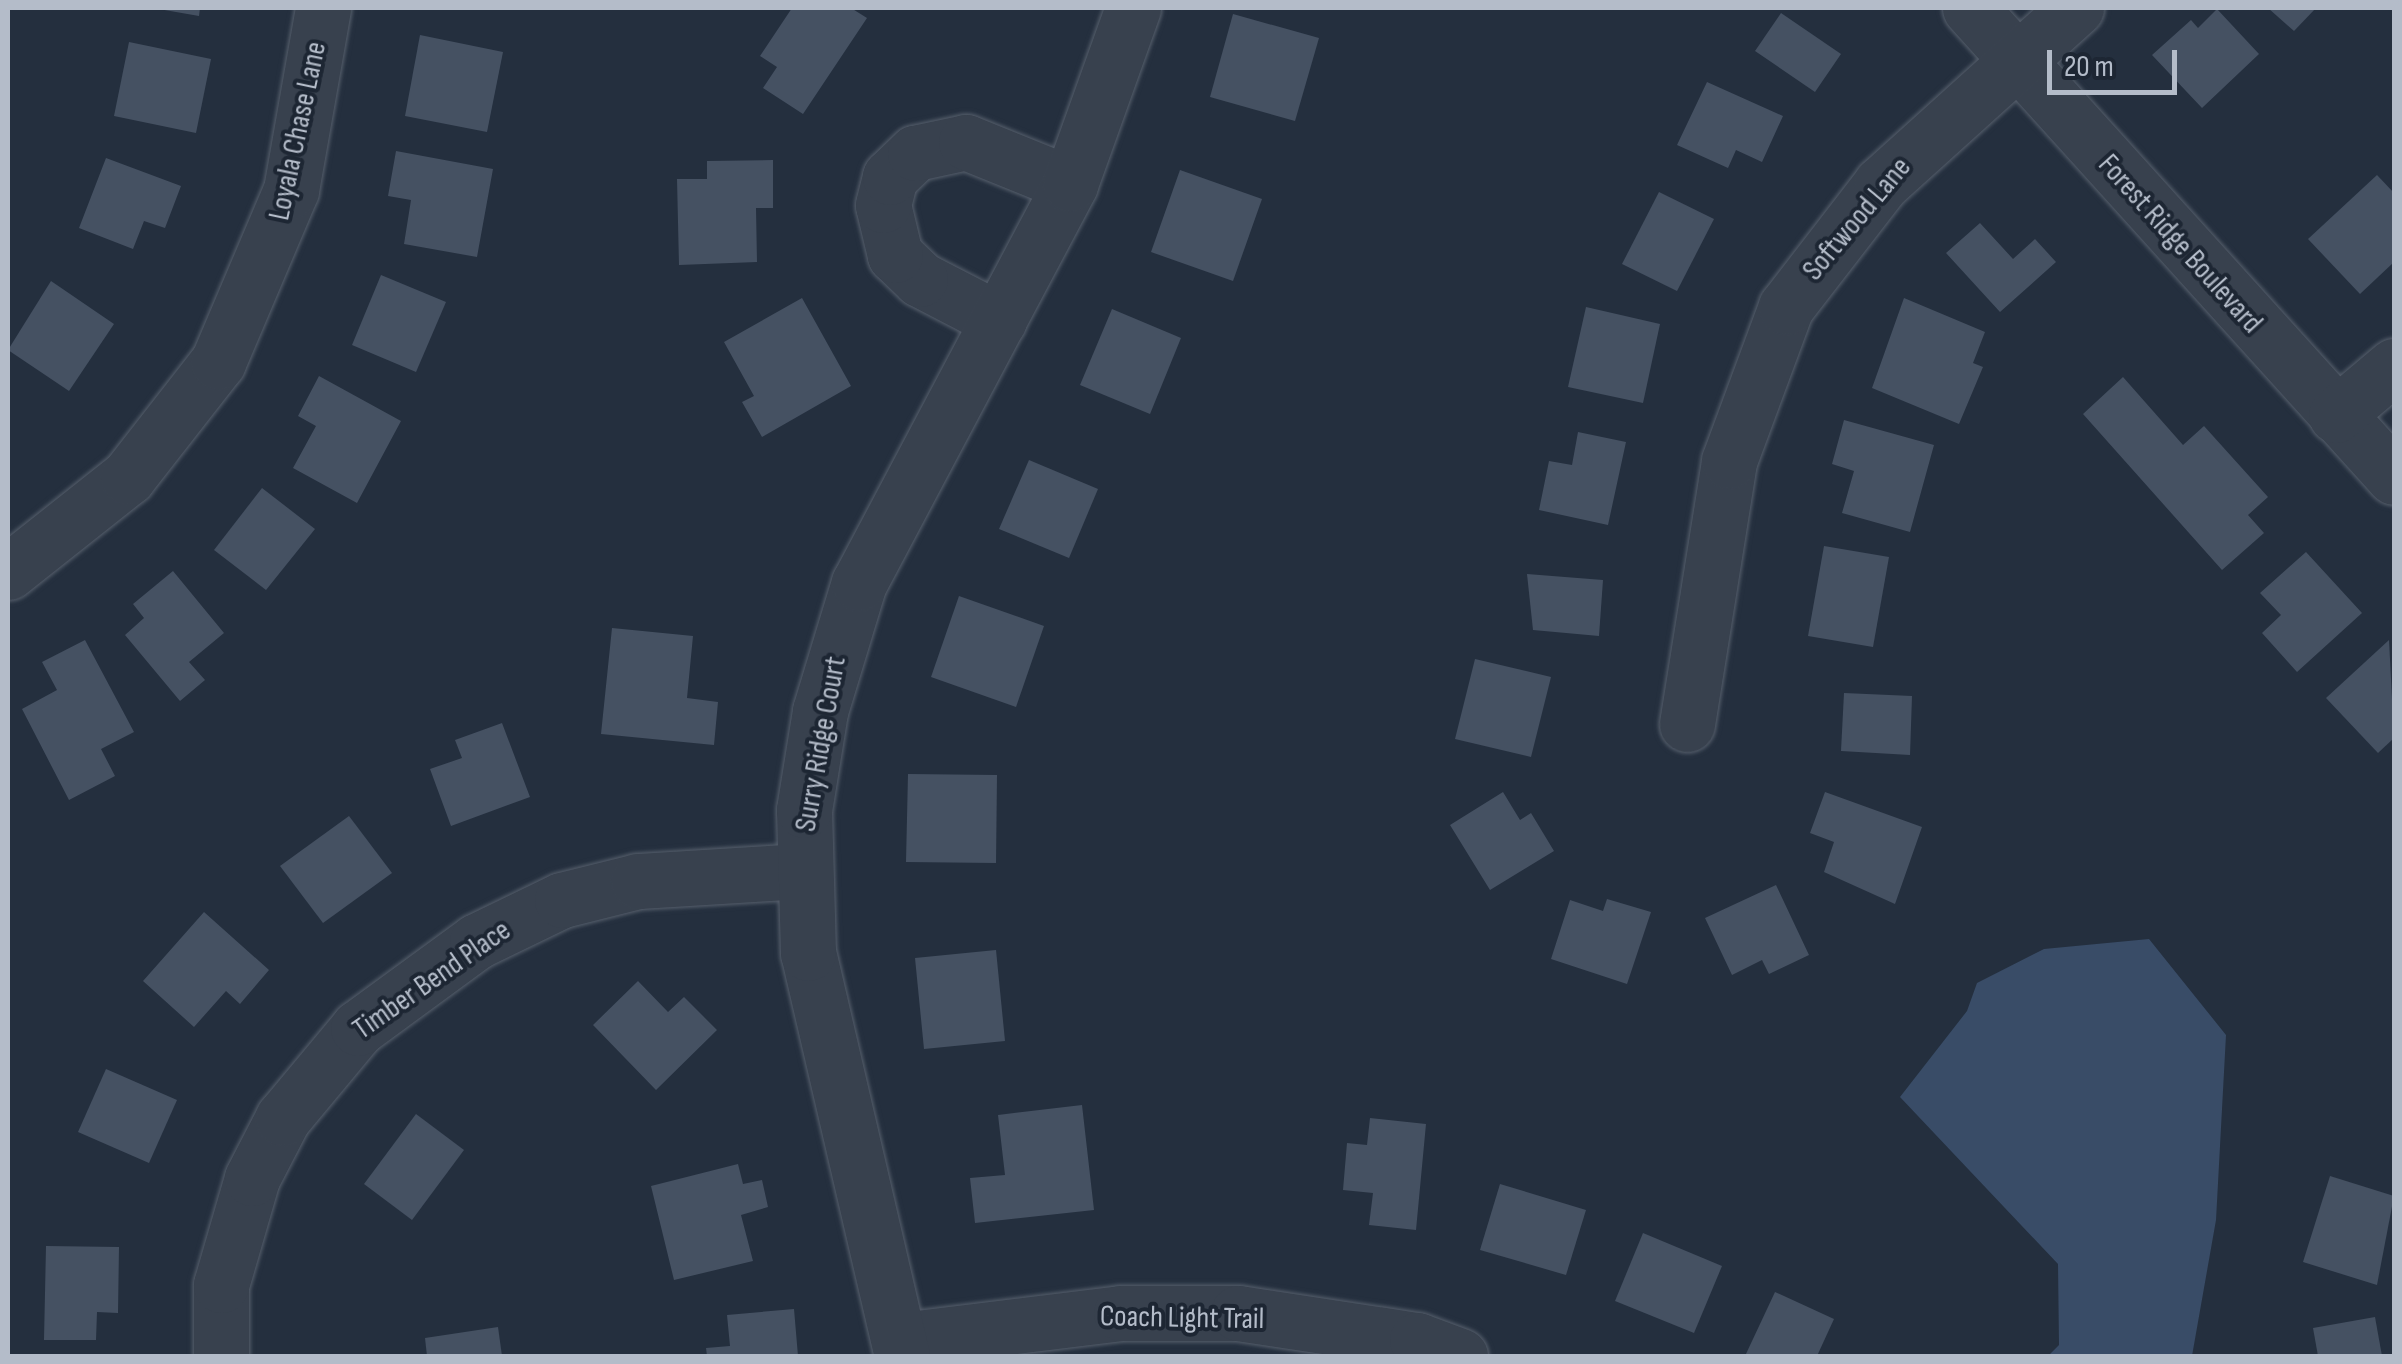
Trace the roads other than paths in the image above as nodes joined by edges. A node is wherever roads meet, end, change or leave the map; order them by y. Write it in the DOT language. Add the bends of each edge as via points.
graph roads {
  1 [pos="323,8"];
  2 [pos="1133,8"];
  3 [pos="1970,8"];
  4 [pos="2076,8"];
  5 [pos="2016,62"];
  6 [pos="1070,184"];
  7 [pos="998,320"];
  8 [pos="2394,366"];
  9 [pos="2336,415"];
  10 [pos="2394,477"];
  11 [pos="8,572"];
  12 [pos="1687,724"];
  13 [pos="803,870"];
  14 [pos="902,1348"];
  15 [pos="220,1356"];
  16 [pos="1460,1356"];
  1 -- 11 [label="street, Loyala Chase Lane" via="292,190 218,362 128,477"];
  2 -- 6 [label="street, Surry Ridge Court"];
  3 -- 5 [label="street, Forest Ridge Boulevard"];
  4 -- 5 [label="street, Softwood Lane"];
  5 -- 9 [label="street, Forest Ridge Boulevard"];
  5 -- 12 [label="street, Softwood Lane" via="1881,184 1786,306 1729,461"];
  6 -- 7 [label="street, Surry Ridge Court"];
  6 -- 7 [label="street" via="966,142 916,153 890,177 882,205 895,255"];
  7 -- 13 [label="street, Surry Ridge Court" via="840,635 820,711"];
  8 -- 9 [label="street"];
  9 -- 10 [label="street, Forest Ridge Boulevard"];
  13 -- 14 [label="street, Surry Ridge Court" via="808,953"];
  13 -- 15 [label="street, Timber Bend Place" via="638,881 562,900 477,941 358,1028 282,1118 252,1178 221,1285"];
  14 -- 16 [label="street, Coach Light Trail" via="1120,1313 1238,1313 1417,1340"];
}
